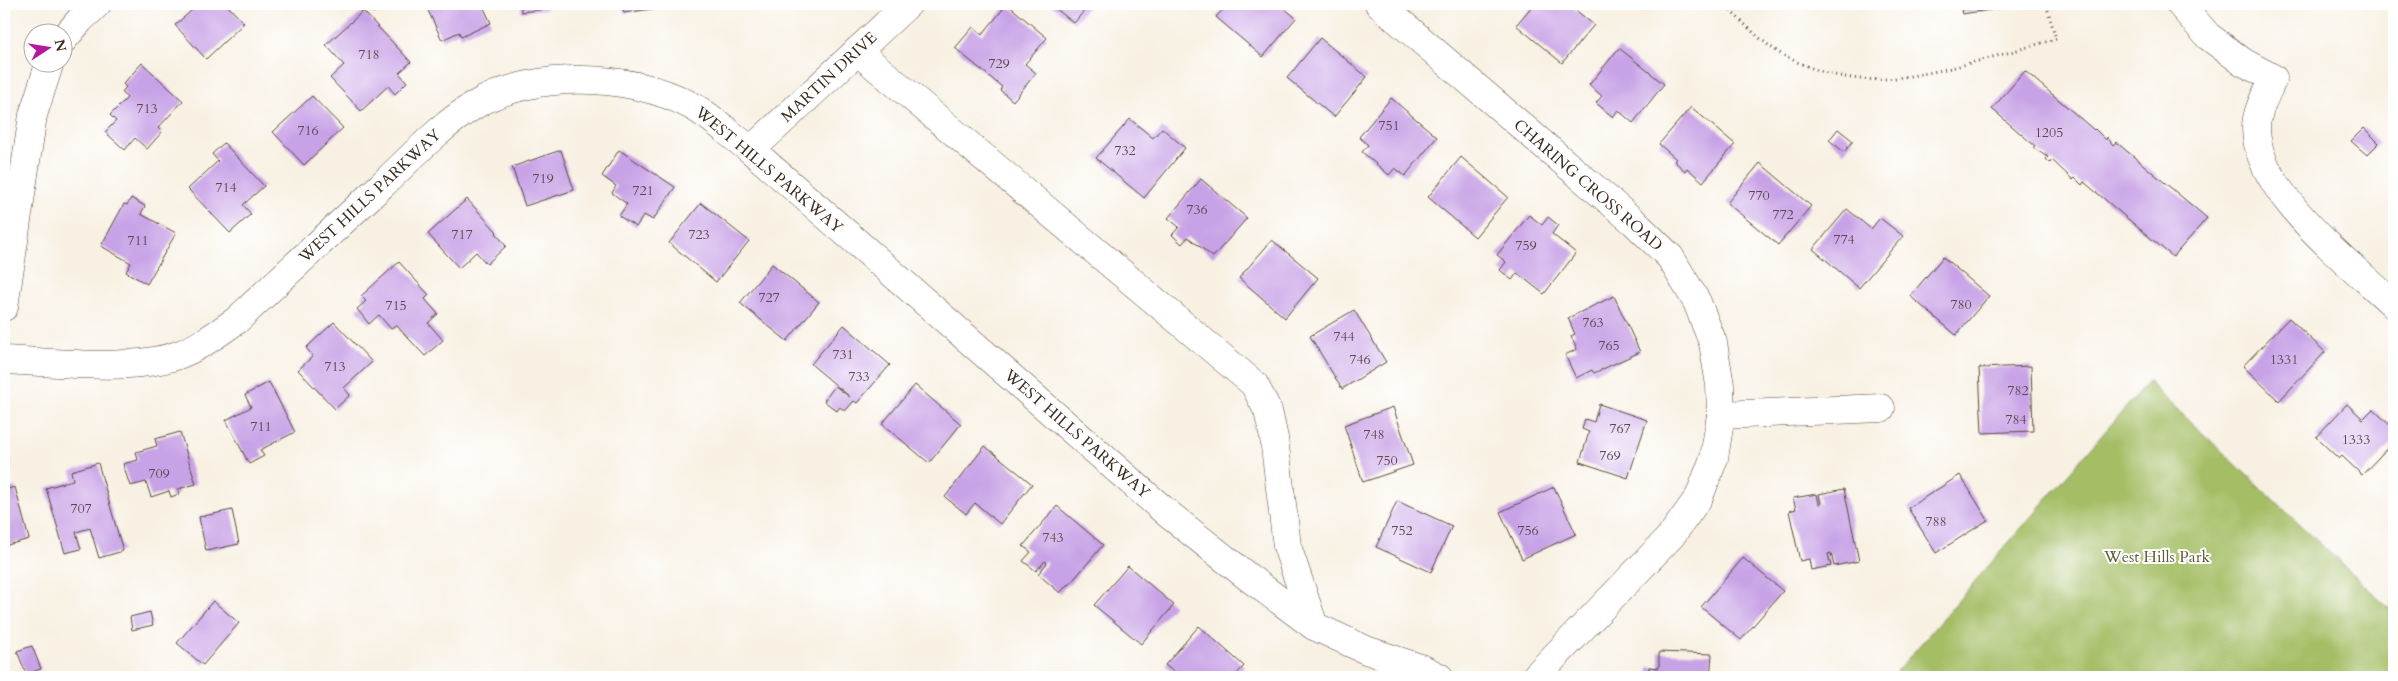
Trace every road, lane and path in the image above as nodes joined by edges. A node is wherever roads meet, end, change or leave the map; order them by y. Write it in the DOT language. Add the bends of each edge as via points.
graph roads {
  1 [pos="97,4"];
  2 [pos="908,4"];
  3 [pos="1379,4"];
  4 [pos="1723,4"];
  5 [pos="2046,4"];
  6 [pos="2180,4"];
  7 [pos="72,29"];
  8 [pos="857,51"];
  9 [pos="47,72"];
  10 [pos="751,150"];
  11 [pos="2394,305"];
  12 [pos="4,306"];
  13 [pos="4,360"];
  14 [pos="1881,408"];
  15 [pos="1721,415"];
  16 [pos="1314,626"];
  17 [pos="1439,677"];
  18 [pos="1535,677"];
  1 -- 7 [label="street"];
  2 -- 8 [label="street, MARTIN DRIVE"];
  3 -- 15 [label="street, CHARING CROSS ROAD" via="1634,222 1670,257 1697,302 1713,343"];
  4 -- 5 [label="path" via="1781,54 1803,65 1841,77 1885,79 1940,69 2056,39"];
  6 -- 11 [label="street" via="2208,36 2243,62 2274,78 2261,106 2256,128 2260,152 2270,178 2312,228"];
  8 -- 10 [label="street, MARTIN DRIVE"];
  8 -- 16 [label="street" via="1254,384 1268,411 1287,546"];
  9 -- 12 [label="street" via="33,115"];
  10 -- 13 [label="street, WEST HILLS PARKWAY" via="691,105 646,88 599,80 554,81 513,89 476,105 437,133 237,320 207,341 177,355 142,362 102,364"];
  10 -- 16 [label="street, WEST HILLS PARKWAY" via="1167,513"];
  14 -- 15 [label="street"];
  15 -- 18 [label="street, CHARING CROSS ROAD" via="1714,458 1699,497 1671,536"];
  16 -- 17 [label="street, WEST HILLS PARKWAY" via="1366,650"];
}
